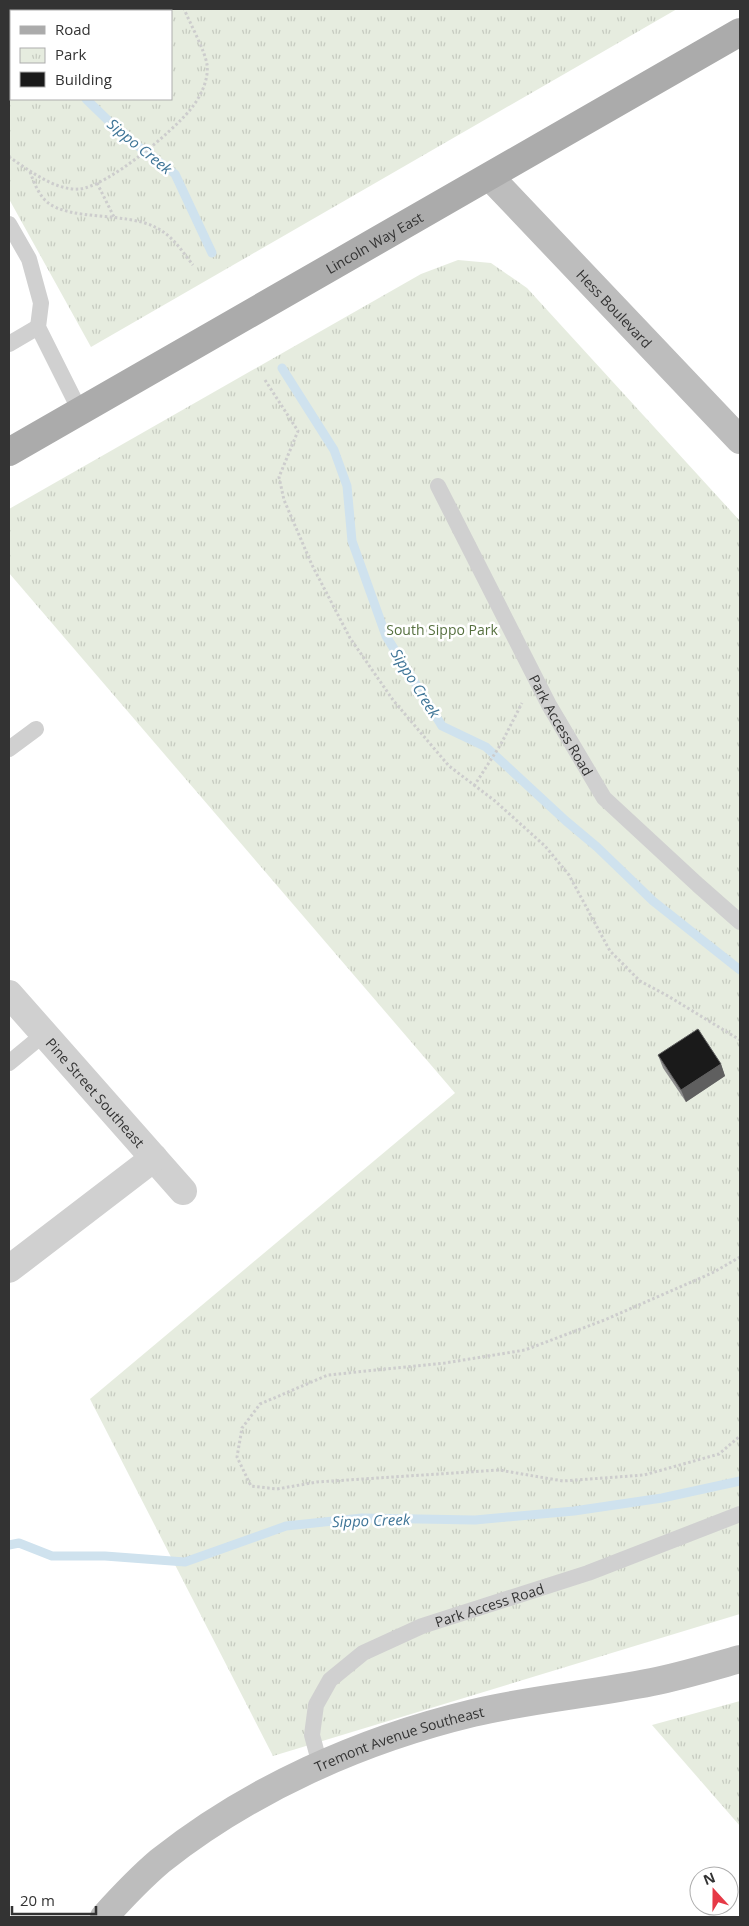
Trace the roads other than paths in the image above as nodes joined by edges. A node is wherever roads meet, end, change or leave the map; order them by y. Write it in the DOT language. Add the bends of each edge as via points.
graph roads {
  1 [pos="740,32"];
  2 [pos="490,177"];
  3 [pos="9,224"];
  4 [pos="38,327"];
  5 [pos="9,344"];
  6 [pos="80,411"];
  7 [pos="740,440"];
  8 [pos="9,452"];
  9 [pos="438,486"];
  10 [pos="36,728"];
  11 [pos="9,749"];
  12 [pos="740,922"];
  13 [pos="9,994"];
  14 [pos="44,1034"];
  15 [pos="9,1063"];
  16 [pos="154,1158"];
  17 [pos="183,1191"];
  18 [pos="9,1269"];
  19 [pos="740,1514"];
  20 [pos="740,1659"];
  21 [pos="320,1765"];
  22 [pos="104,1917"];
  1 -- 2 [label="main road, Lincoln Way East"];
  2 -- 6 [label="main road, Lincoln Way East"];
  2 -- 7 [label="street, Hess Boulevard"];
  3 -- 4 [label="lane" via="29,259 42,303"];
  4 -- 5 [label="lane"];
  4 -- 6 [label="lane"];
  6 -- 8 [label="main road, Lincoln Way East"];
  9 -- 12 [label="lane, Park Access Road" via="549,705 604,798"];
  10 -- 11 [label="lane"];
  13 -- 14 [label="street, Pine Street Southeast"];
  14 -- 15 [label="lane"];
  14 -- 16 [label="street, Pine Street Southeast"];
  16 -- 17 [label="street, Pine Street Southeast"];
  16 -- 18 [label="street"];
  19 -- 21 [label="lane, Park Access Road" via="588,1573 422,1626 363,1653 330,1680 316,1705 312,1735"];
  20 -- 21 [label="street, Tremont Avenue Southeast" via="653,1682 475,1712 428,1724"];
  21 -- 22 [label="street, Tremont Avenue Southeast" via="235,1809 201,1831 130,1888"];
}
